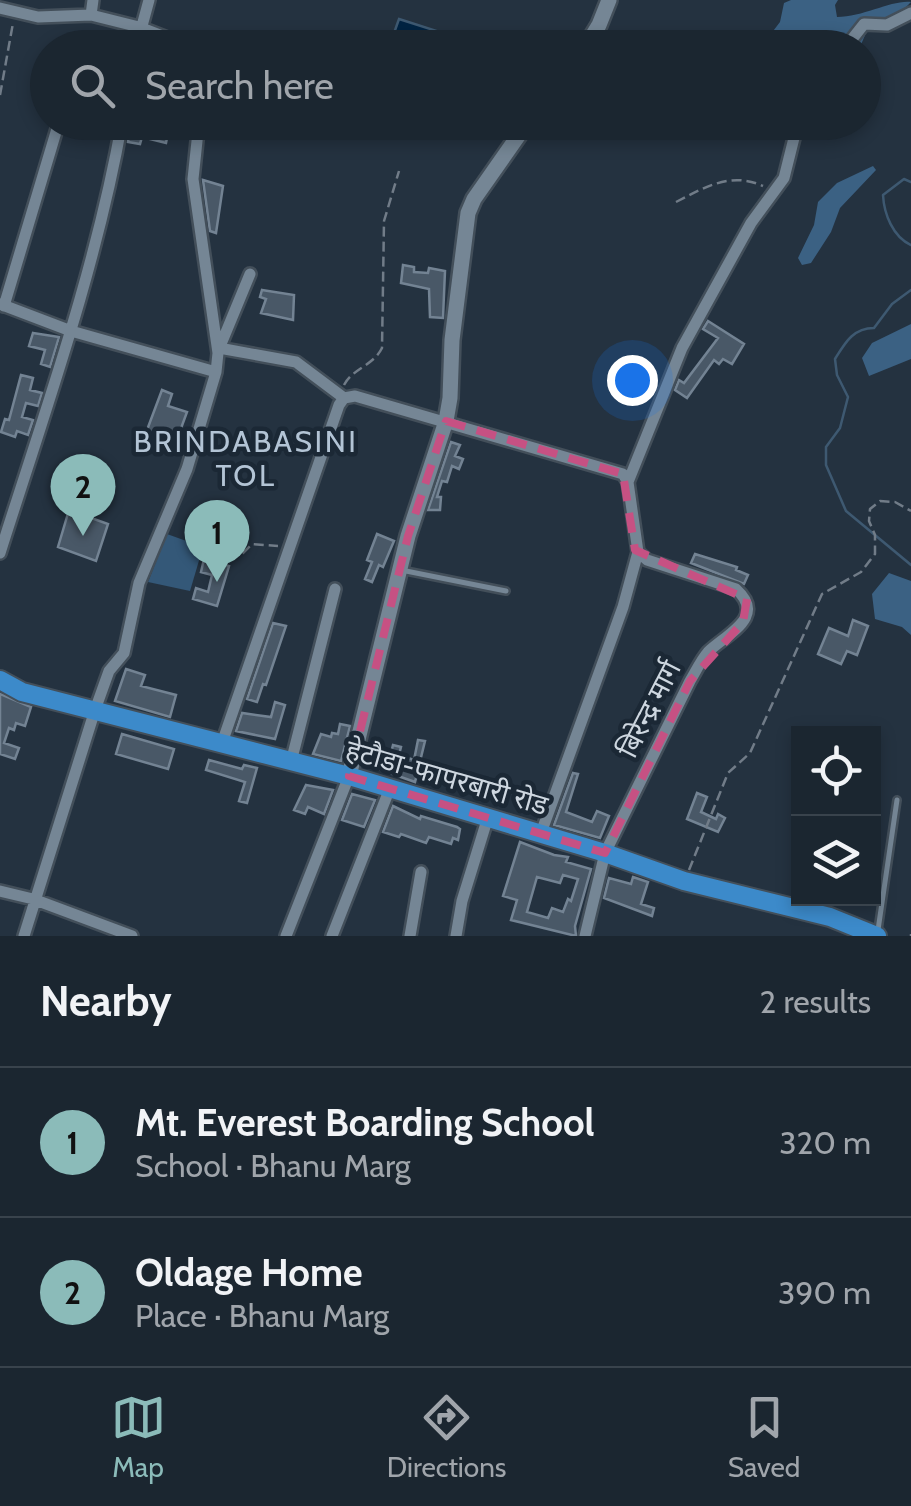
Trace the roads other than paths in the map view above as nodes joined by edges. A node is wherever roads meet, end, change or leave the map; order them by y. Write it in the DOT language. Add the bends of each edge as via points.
graph roads {
  1 [pos="93,0"];
  2 [pos="149,0"];
  3 [pos="609,0"];
  4 [pos="0,8"];
  5 [pos="911,13"];
  6 [pos="91,15"];
  7 [pos="140,28"];
  8 [pos="145,30"];
  9 [pos="596,30"];
  10 [pos="859,30"];
  11 [pos="52,140"];
  12 [pos="119,140"];
  13 [pos="197,140"];
  14 [pos="515,140"];
  15 [pos="794,140"];
  16 [pos="250,274"];
  17 [pos="2,305"];
  18 [pos="71,331"];
  19 [pos="218,350"];
  20 [pos="216,372"];
  21 [pos="344,398"];
  22 [pos="446,421"];
  23 [pos="628,482"];
  24 [pos="0,552"];
  25 [pos="638,552"];
  26 [pos="400,570"];
  27 [pos="335,589"];
  28 [pos="506,591"];
  29 [pos="0,680"];
  30 [pos="94,710"];
  31 [pos="222,742"];
  32 [pos="291,762"];
  33 [pos="349,776"];
  34 [pos="390,788"];
  35 [pos="897,800"];
  36 [pos="488,817"];
  37 [pos="541,834"];
  38 [pos="605,854"];
  39 [pos="421,872"];
  40 [pos="0,891"];
  41 [pos="34,899"];
  42 [pos="128,935"];
  43 [pos="24,936"];
  44 [pos="286,936"];
  45 [pos="332,936"];
  46 [pos="410,936"];
  47 [pos="456,936"];
  48 [pos="585,936"];
  49 [pos="877,936"];
  1 -- 6 [label="street"];
  2 -- 7 [label="street"];
  3 -- 9 [label="main road"];
  4 -- 6 [label="street" via="38,17"];
  5 -- 10 [label="street"];
  6 -- 7 [label="street"];
  7 -- 8 [label="street"];
  11 -- 17 [label="street"];
  12 -- 18 [label="street"];
  13 -- 19 [label="street" via="193,179"];
  14 -- 22 [label="main road" via="474,199 464,228"];
  15 -- 23 [label="street" via="784,178 751,223 682,348"];
  16 -- 19 [label="street"];
  17 -- 18 [label="street"];
  18 -- 20 [label="street"];
  18 -- 24 [label="street"];
  19 -- 20 [label="street"];
  19 -- 21 [label="street" via="296,362"];
  20 -- 30 [label="street" via="187,469 139,583 124,652 108,671"];
  21 -- 22 [label="street"];
  21 -- 31 [label="street"];
  22 -- 23 [label="street" via="604,467"];
  22 -- 26 [label="main road"];
  23 -- 25 [label="street"];
  25 -- 37 [label="street"];
  25 -- 38 [label="street, बिरेन्द्र मार्ग" via="736,589 749,610 705,656"];
  26 -- 28 [label="lane"];
  26 -- 33 [label="main road"];
  27 -- 32 [label="street"];
  29 -- 30 [label="highway, हेटौडा-फापरबारी रोड"];
  30 -- 31 [label="highway, हेटौडा-फापरबारी रोड"];
  30 -- 41 [label="street"];
  31 -- 32 [label="highway, हेटौडा-फापरबारी रोड"];
  32 -- 33 [label="highway, हेटौडा-फापरबारी रोड"];
  33 -- 34 [label="highway, हेटौडा-फापरबारी रोड"];
  33 -- 44 [label="street"];
  34 -- 36 [label="highway, हेटौडा-फापरबारी रोड"];
  34 -- 45 [label="street"];
  35 -- 49 [label="lane"];
  36 -- 37 [label="highway, हेटौडा-फापरबारी रोड"];
  36 -- 47 [label="street"];
  37 -- 38 [label="highway, हेटौडा-फापरबारी रोड"];
  38 -- 48 [label="street, बिरेन्द्र मार्ग"];
  38 -- 49 [label="highway, हेटौडा-फापरबारी रोड"];
  39 -- 46 [label="street"];
  40 -- 41 [label="street"];
  41 -- 42 [label="street"];
  41 -- 43 [label="street"];
}
